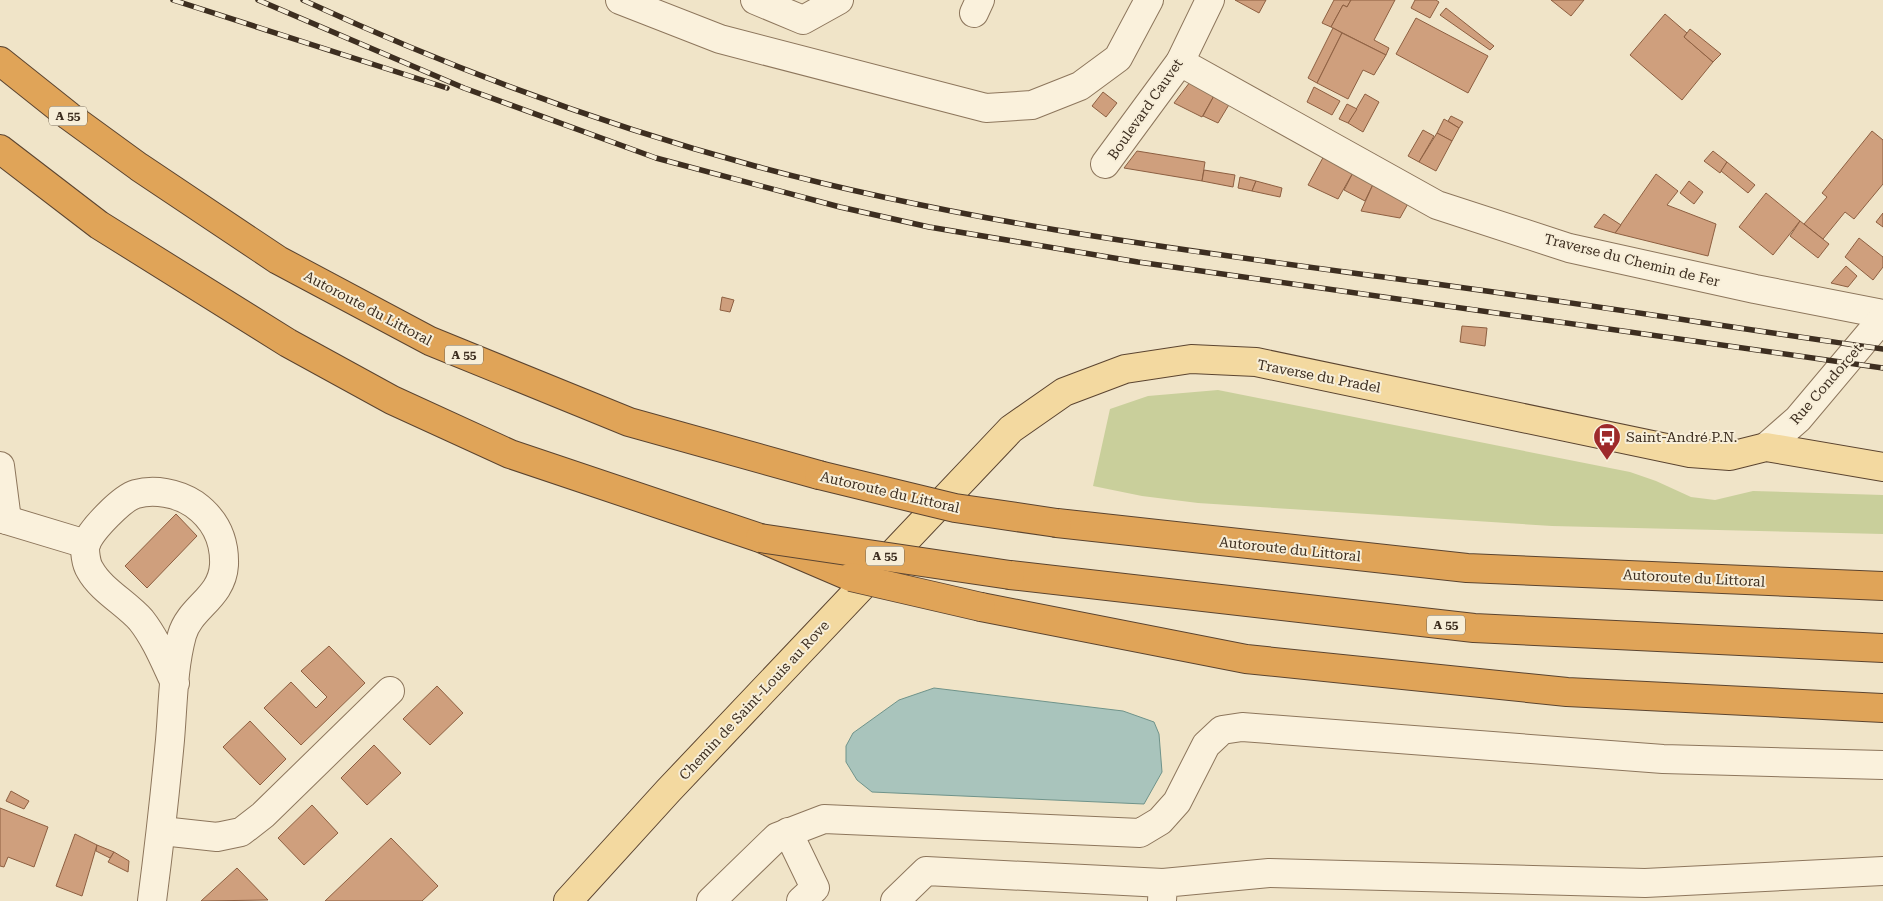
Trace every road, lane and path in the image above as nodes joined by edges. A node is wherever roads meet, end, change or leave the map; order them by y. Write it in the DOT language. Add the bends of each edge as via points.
graph roads {
  1 [pos="620,0"];
  2 [pos="755,0"];
  3 [pos="839,0"];
  4 [pos="1149,0"];
  5 [pos="1210,0"];
  6 [pos="0,61"];
  7 [pos="1180,62"];
  8 [pos="0,149"];
  9 [pos="1105,164"];
  10 [pos="1883,316"];
  11 [pos="1766,448"];
  12 [pos="0,466"];
  13 [pos="1883,467"];
  14 [pos="4,519"];
  15 [pos="760,538"];
  16 [pos="86,544"];
  17 [pos="1883,586"];
  18 [pos="840,609"];
  19 [pos="1883,648"];
  20 [pos="175,683"];
  21 [pos="390,691"];
  22 [pos="1883,708"];
  23 [pos="1883,765"];
  24 [pos="668,791"];
  25 [pos="162,831"];
  26 [pos="788,832"];
  27 [pos="1883,871"];
  28 [pos="1162,892"];
  29 [pos="152,901"];
  30 [pos="548,901"];
  31 [pos="568,901"];
  32 [pos="710,901"];
  33 [pos="801,901"];
  34 [pos="895,901"];
  1 -- 4 [label="street" via="720,39 986,108 1032,105 1080,86 1118,58"];
  2 -- 3 [label="street" via="804,20"];
  5 -- 7 [label="street, Boulevard Cauvet"];
  6 -- 17 [label="highway, Autoroute du Littoral / A 55, bridge" via="139,167 278,260 430,341 629,422 819,475 955,508 1057,523 1467,568"];
  7 -- 9 [label="street, Boulevard Cauvet"];
  7 -- 10 [label="street, Traverse du Chemin de Fer" via="1438,205 1569,248"];
  8 -- 15 [label="highway, A 55" via="99,225 288,343 392,400 510,454"];
  10 -- 11 [label="street, Rue Condorcet" via="1798,418"];
  11 -- 13 [label="main road, Traverse du Pradel"];
  11 -- 18 [label="main road, Traverse du Pradel" via="1730,456 1690,453 1256,362 1191,359 1125,369 1064,392 1011,429"];
  12 -- 14 [label="street"];
  14 -- 16 [label="street"];
  15 -- 19 [label="highway, A 55, bridge" via="1010,575 1474,628"];
  15 -- 22 [label="highway, bridge" via="851,578 981,607 1246,658 1567,692"];
  16 -- 20 [label="street" via="89,570 141,620"];
  16 -- 20 [label="street" via="108,515 135,494 154,492 177,496 207,514 216,528 223,541 220,580 183,633"];
  18 -- 24 [label="main road, Chemin de Saint-Louis au Rove"];
  20 -- 25 [label="street"];
  21 -- 25 [label="street" via="241,832 217,838"];
  23 -- 26 [label="street" via="1663,759 1242,727 1222,730 1206,745 1178,802 1160,822 1140,833 824,819"];
  24 -- 30 [label="main road, Chemin de Saint-Louis au Rove"];
  24 -- 31 [label="main road, Chemin de Saint-Louis au Rove"];
  25 -- 29 [label="street"];
  26 -- 32 [label="street" via="777,837"];
  26 -- 33 [label="street" via="815,888"];
  27 -- 28 [label="street" via="1646,883 1269,874"];
  28 -- 34 [label="street" via="926,872"];
}
